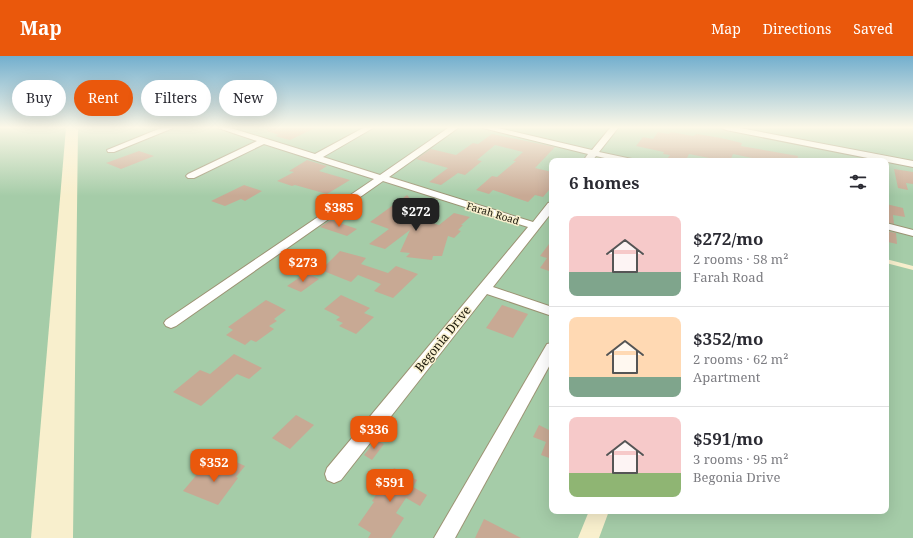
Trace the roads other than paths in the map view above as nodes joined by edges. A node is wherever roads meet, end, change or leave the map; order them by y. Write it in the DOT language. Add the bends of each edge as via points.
graph roads {
  1 [pos="244,150"];
  2 [pos="293,150"];
  3 [pos="329,150"];
  4 [pos="422,150"];
  5 [pos="587,150"];
  6 [pos="842,150"];
  7 [pos="594,152"];
  8 [pos="316,158"];
  9 [pos="589,158"];
  10 [pos="617,158"];
  11 [pos="882,158"];
  12 [pos="889,159"];
  13 [pos="913,164"];
  14 [pos="191,176"];
  15 [pos="382,178"];
  16 [pos="549,209"];
  17 [pos="535,226"];
  18 [pos="889,227"];
  19 [pos="913,232"];
  20 [pos="483,288"];
  21 [pos="549,311"];
  22 [pos="171,323"];
  23 [pos="549,353"];
  24 [pos="334,474"];
  25 [pos="444,538"];
  1 -- 14 [label="street"];
  2 -- 8 [label="street, Farah Road"];
  3 -- 8 [label="street"];
  4 -- 15 [label="street"];
  5 -- 7 [label="street"];
  6 -- 11 [label="street"];
  7 -- 9 [label="street"];
  7 -- 10 [label="street"];
  8 -- 15 [label="street, Farah Road"];
  12 -- 13 [label="street"];
  15 -- 17 [label="street, Farah Road"];
  15 -- 22 [label="street"];
  16 -- 17 [label="street, Begonia Drive"];
  17 -- 20 [label="street, Begonia Drive"];
  18 -- 19 [label="street"];
  20 -- 21 [label="street"];
  20 -- 24 [label="street, Begonia Drive"];
  23 -- 25 [label="street"];
}
